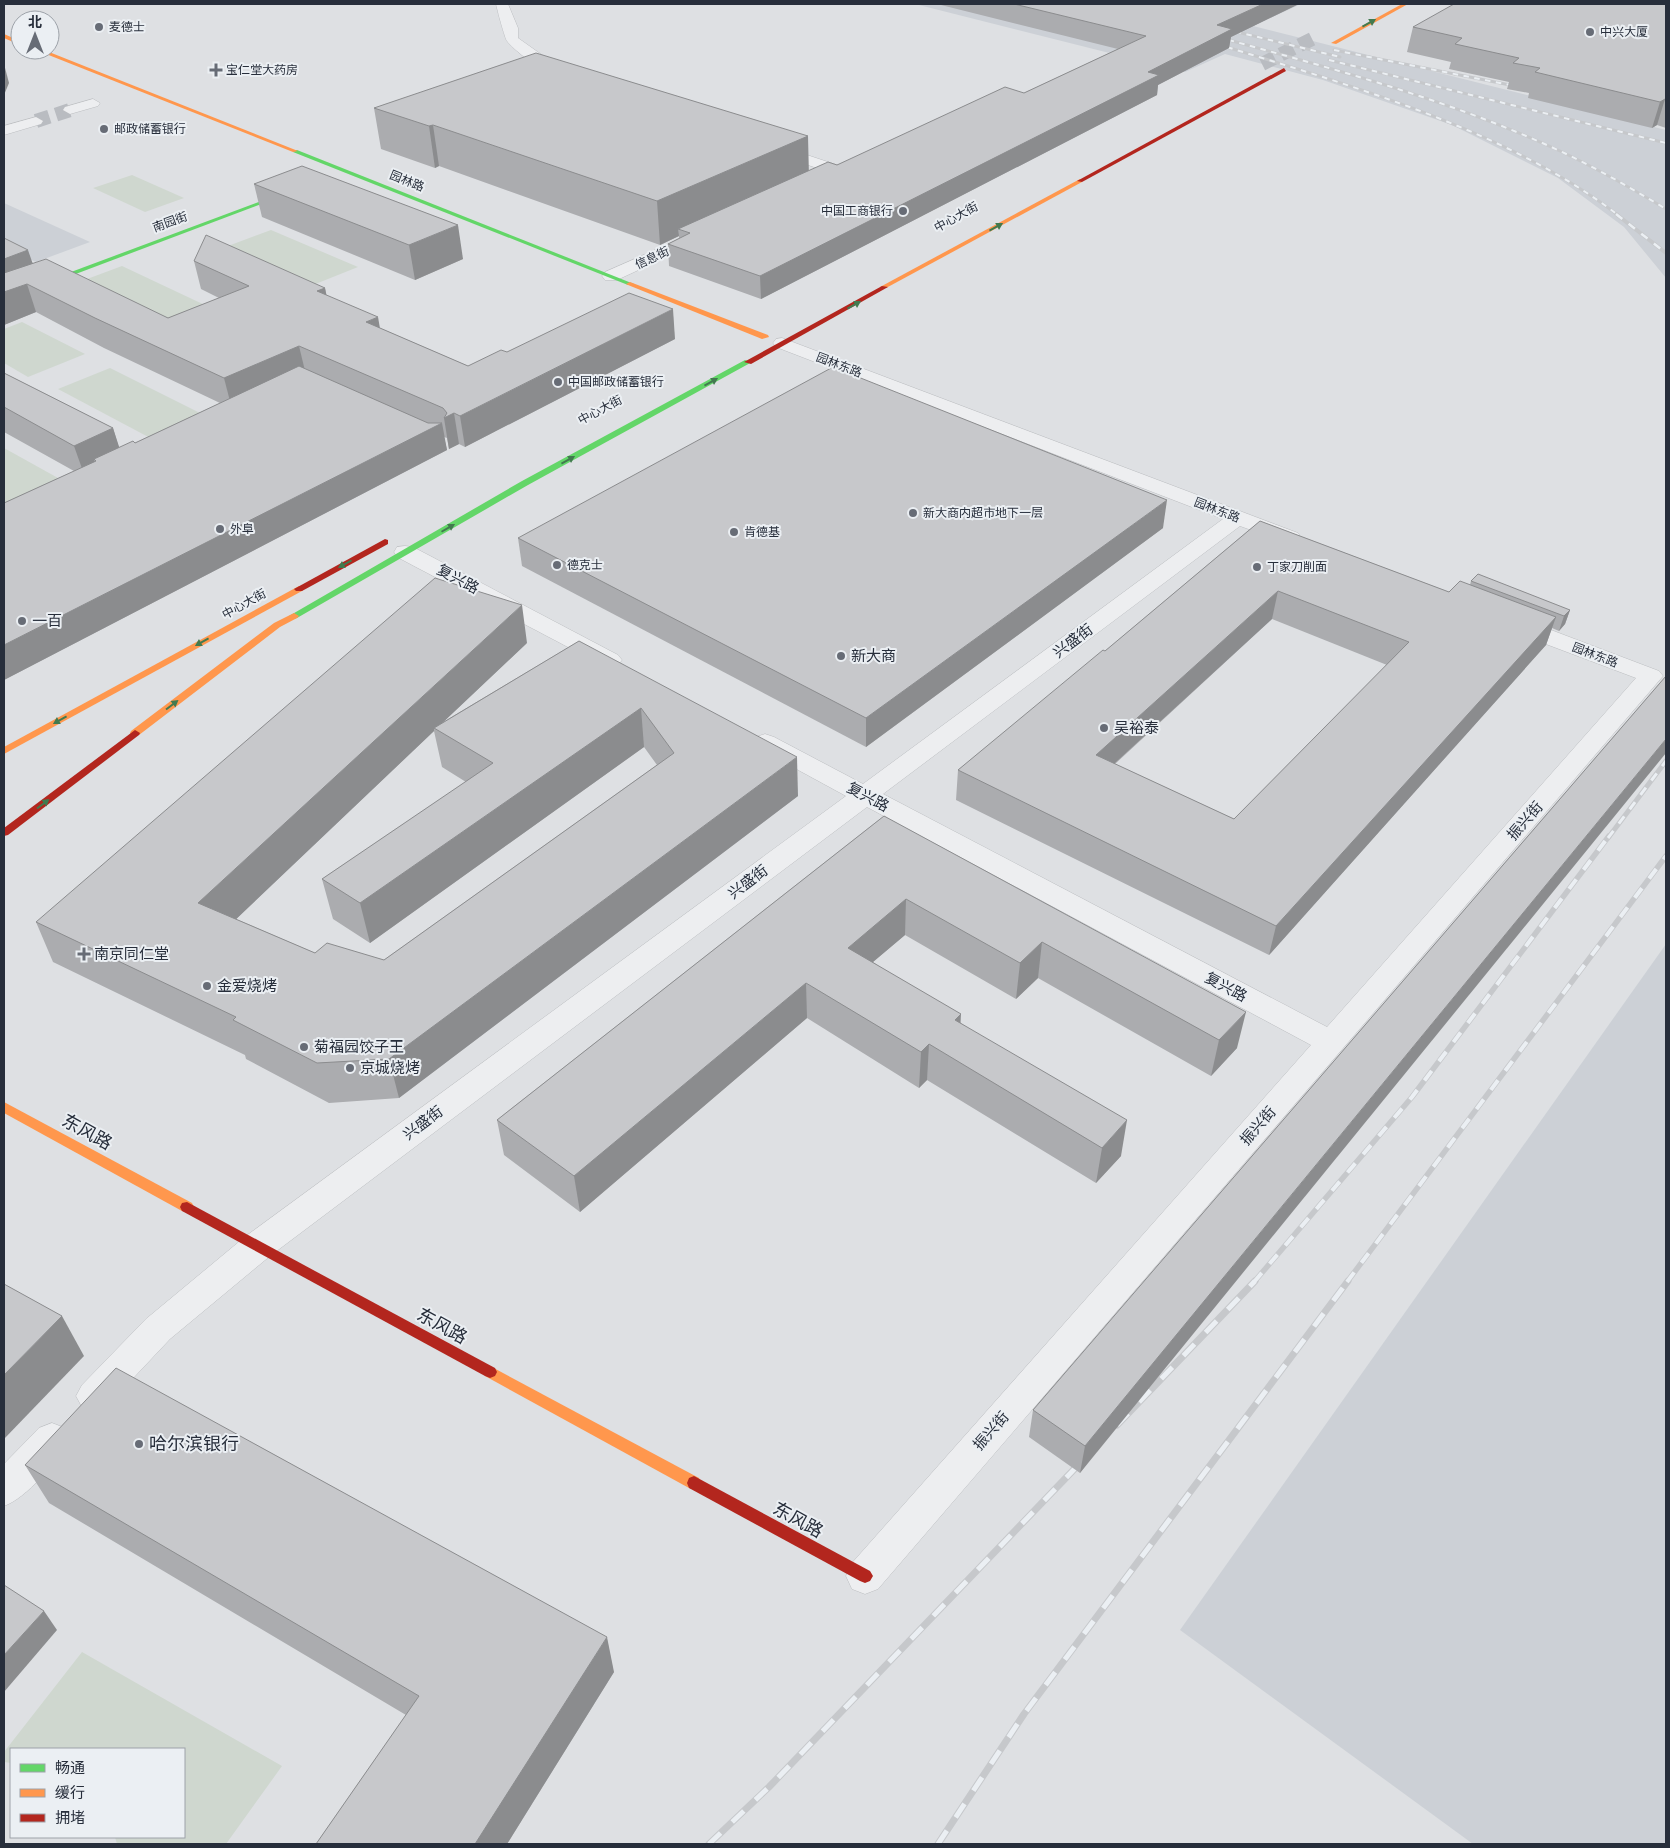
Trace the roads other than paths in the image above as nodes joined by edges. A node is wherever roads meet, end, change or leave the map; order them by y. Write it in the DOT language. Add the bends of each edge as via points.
graph roads {
  1 [pos="502,4"];
  2 [pos="1405,4"];
  3 [pos="1334,43"];
  4 [pos="60,58"];
  5 [pos="1284,70"];
  6 [pos="572,82"];
  7 [pos="93,103"];
  8 [pos="70,110"];
  9 [pos="36,121"];
  10 [pos="4,131"];
  11 [pos="756,144"];
  12 [pos="859,162"];
  13 [pos="841,171"];
  14 [pos="346,172"];
  15 [pos="328,178"];
  16 [pos="823,179"];
  17 [pos="302,188"];
  18 [pos="715,229"];
  19 [pos="612,276"];
  20 [pos="4,298"];
  21 [pos="774,338"];
  22 [pos="748,346"];
  23 [pos="1238,518"];
  24 [pos="401,544"];
  25 [pos="1312,546"];
  26 [pos="1495,616"];
  27 [pos="630,671"];
  28 [pos="1651,676"];
  29 [pos="743,731"];
  30 [pos="4,751"];
  31 [pos="864,795"];
  32 [pos="4,833"];
  33 [pos="1331,1043"];
  34 [pos="4,1107"];
  35 [pos="258,1246"];
  36 [pos="4,1489"];
  37 [pos="865,1576"];
  1 -- 6 [label="street" via="512,39 528,54"];
  3 -- 2 [label="street, one-way"];
  4 -- 14 [label="street, 园林路"];
  21 -- 5 [label="street, 中心大街, one-way"];
  7 -- 8 [label="street"];
  9 -- 10 [label="street"];
  11 -- 13 [label="street"];
  12 -- 13 [label="street"];
  13 -- 16 [label="street"];
  14 -- 15 [label="street"];
  14 -- 19 [label="street, 园林路"];
  17 -- 20 [label="street, 南园街"];
  18 -- 19 [label="street, 信息街"];
  19 -- 21 [label="street, 园林路"];
  21 -- 22 [label="street, 中心大街"];
  21 -- 23 [label="street, 园林东路"];
  24 -- 21 [label="street, 中心大街, one-way" via="526,484"];
  23 -- 25 [label="street, 园林东路"];
  23 -- 31 [label="street, 兴盛街"];
  24 -- 27 [label="street, 复兴路"];
  24 -- 30 [label="street, 中心大街, one-way"];
  32 -- 24 [label="street, one-way" via="278,625"];
  26 -- 28 [label="street, 园林东路"];
  28 -- 33 [label="street, 振兴街"];
  29 -- 31 [label="street, 复兴路"];
  31 -- 33 [label="street, 复兴路"];
  31 -- 35 [label="street, 兴盛街"];
  33 -- 37 [label="street, 振兴街"];
  34 -- 35 [label="street, 东风路"];
  35 -- 36 [label="street, 兴盛街" via="158,1329"];
  35 -- 37 [label="street, 东风路"];
}
